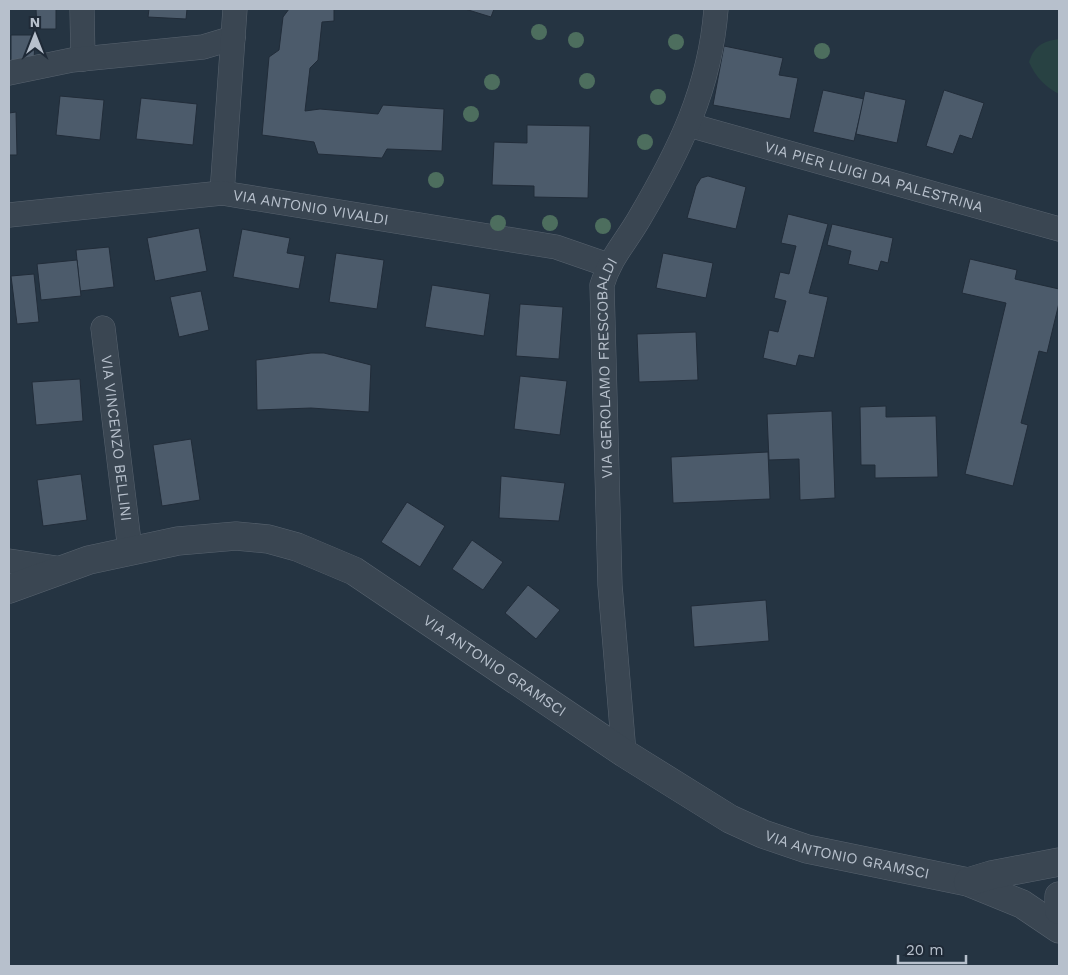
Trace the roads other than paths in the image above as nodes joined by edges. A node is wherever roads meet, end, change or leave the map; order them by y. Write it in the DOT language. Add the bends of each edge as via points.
graph roads {
  1 [pos="82,9"];
  2 [pos="235,9"];
  3 [pos="716,9"];
  4 [pos="233,38"];
  5 [pos="83,59"];
  6 [pos="9,73"];
  7 [pos="689,125"];
  8 [pos="222,193"];
  9 [pos="9,215"];
  10 [pos="1059,229"];
  11 [pos="608,265"];
  12 [pos="103,328"];
  13 [pos="130,550"];
  14 [pos="9,561"];
  15 [pos="63,569"];
  16 [pos="9,589"];
  17 [pos="624,753"];
  18 [pos="1059,862"];
  19 [pos="968,882"];
  20 [pos="1059,896"];
  21 [pos="1059,910"];
  22 [pos="1059,929"];
  1 -- 5 [label="street"];
  2 -- 4 [label="street"];
  3 -- 7 [label="street, VIA GEROLAMO FRESCOBALDI" via="712,47"];
  4 -- 5 [label="street" via="203,47"];
  4 -- 8 [label="street"];
  5 -- 6 [label="street"];
  7 -- 10 [label="street, VIA PIER LUIGI DA PALESTRINA"];
  7 -- 11 [label="street, VIA GEROLAMO FRESCOBALDI" via="638,220"];
  8 -- 9 [label="street, VIA ANTONIO VIVALDI"];
  8 -- 11 [label="street, VIA ANTONIO VIVALDI" via="556,247"];
  11 -- 17 [label="street, VIA GEROLAMO FRESCOBALDI" via="602,285 610,585"];
  12 -- 13 [label="street, VIA VINCENZO BELLINI"];
  13 -- 15 [label="street, VIA ANTONIO GRAMSCI"];
  13 -- 17 [label="street, VIA ANTONIO GRAMSCI" via="178,541 236,536 268,539 328,558 380,588"];
  14 -- 15 [label="street"];
  15 -- 16 [label="street, VIA ANTONIO GRAMSCI"];
  17 -- 19 [label="street, VIA ANTONIO GRAMSCI" via="730,819 763,834 806,849"];
  18 -- 19 [label="street, VIA ANTONIO GRAMSCI"];
  19 -- 22 [label="street, VIA ANTONIO GRAMSCI" via="1022,904"];
  20 -- 21 [label="street"];
}
